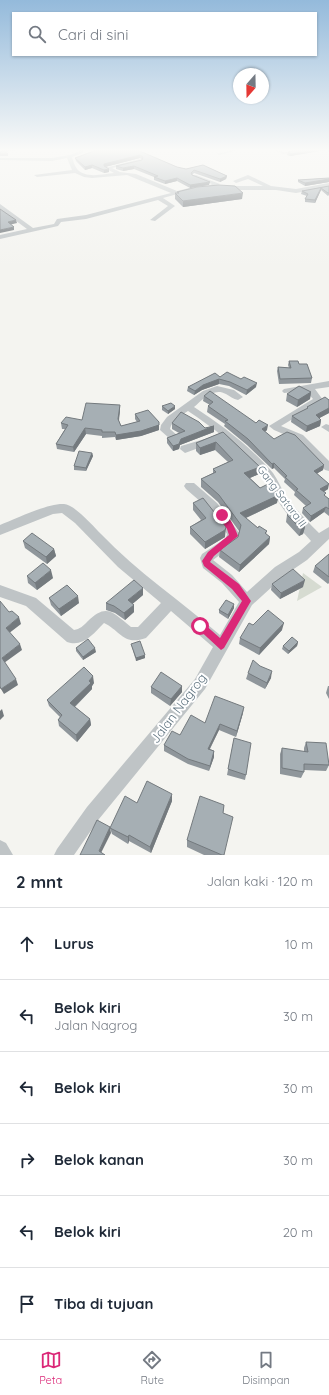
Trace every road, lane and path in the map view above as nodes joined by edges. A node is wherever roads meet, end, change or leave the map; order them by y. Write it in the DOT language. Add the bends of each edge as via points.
graph roads {
  1 [pos="166,189"];
  2 [pos="198,189"];
  3 [pos="279,189"];
  4 [pos="308,189"];
  5 [pos="176,193"];
  6 [pos="160,199"];
  7 [pos="0,206"];
  8 [pos="153,220"];
  9 [pos="32,230"];
  10 [pos="1,236"];
  11 [pos="329,384"];
  12 [pos="309,388"];
  13 [pos="287,391"];
  14 [pos="238,397"];
  15 [pos="188,407"];
  16 [pos="223,434"];
  17 [pos="173,436"];
  18 [pos="185,449"];
  19 [pos="329,467"];
  20 [pos="190,486"];
  21 [pos="0,530"];
  22 [pos="329,532"];
  23 [pos="319,541"];
  24 [pos="0,591"];
  25 [pos="247,601"];
  26 [pos="170,604"];
  27 [pos="221,645"];
  28 [pos="0,849"];
  29 [pos="4,855"];
  30 [pos="63,855"];
  1 -- 5 [label="street"];
  2 -- 5 [label="street"];
  3 -- 4 [label="street" via="296,191"];
  5 -- 6 [label="street"];
  6 -- 8 [label="street" via="172,206"];
  6 -- 9 [label="street" via="86,217 59,220 56,225"];
  7 -- 9 [label="street"];
  9 -- 10 [label="street"];
  11 -- 12 [label="street"];
  12 -- 13 [label="street"];
  12 -- 19 [label="street" via="318,400 274,426 299,437"];
  14 -- 15 [label="street" via="223,389 214,389 206,392"];
  15 -- 16 [label="street, Gang Satara II"];
  15 -- 17 [label="street" via="170,419 166,425 165,430"];
  16 -- 18 [label="street"];
  16 -- 23 [label="street, Gang Satara II" via="260,465 292,510"];
  20 -- 25 [label="street" via="213,506 233,532 232,540 206,558 207,564 227,579"];
  21 -- 26 [label="street" via="52,510 64,508 117,559"];
  22 -- 23 [label="street, Jalan Nagrog"];
  23 -- 25 [label="street, Jalan Nagrog"];
  24 -- 26 [label="street" via="31,602 72,637 83,635 101,618 108,617 129,634 141,633"];
  25 -- 27 [label="street, Jalan Nagrog"];
  26 -- 27 [label="street"];
  27 -- 30 [label="street, Jalan Nagrog" via="200,684 93,813"];
  28 -- 29 [label="street"];
}
